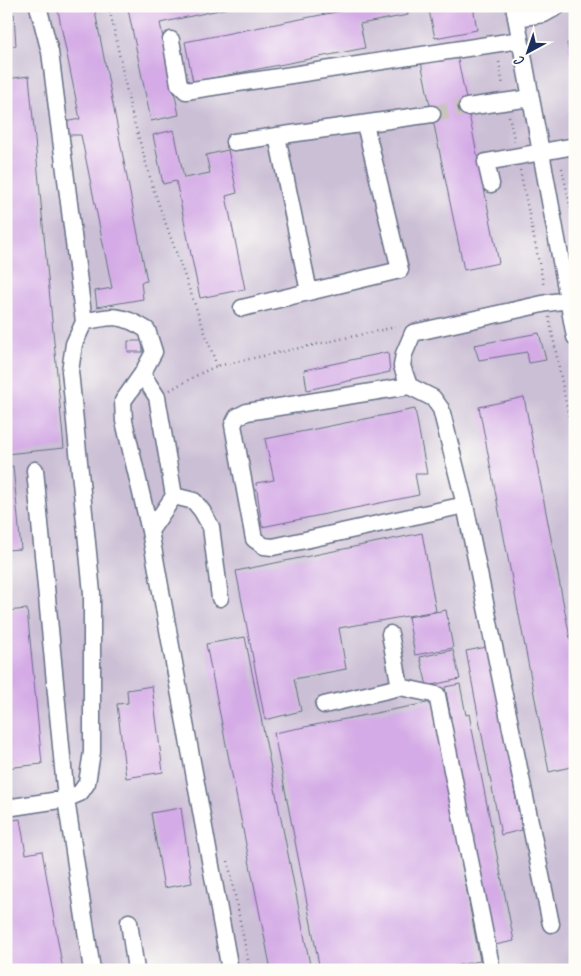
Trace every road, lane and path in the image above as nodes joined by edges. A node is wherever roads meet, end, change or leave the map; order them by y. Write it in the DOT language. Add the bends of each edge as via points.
graph roads {
  1 [pos="38,6"];
  2 [pos="109,6"];
  3 [pos="558,6"];
  4 [pos="515,12"];
  5 [pos="171,40"];
  6 [pos="520,40"];
  7 [pos="499,62"];
  8 [pos="531,98"];
  9 [pos="506,101"];
  10 [pos="467,107"];
  11 [pos="432,114"];
  12 [pos="366,124"];
  13 [pos="277,136"];
  14 [pos="234,142"];
  15 [pos="575,146"];
  16 [pos="540,151"];
  17 [pos="517,156"];
  18 [pos="562,168"];
  19 [pos="491,184"];
  20 [pos="575,229"];
  21 [pos="309,292"];
  22 [pos="547,303"];
  23 [pos="242,308"];
  24 [pos="571,308"];
  25 [pos="84,322"];
  26 [pos="401,326"];
  27 [pos="575,338"];
  28 [pos="217,366"];
  29 [pos="142,374"];
  30 [pos="409,386"];
  31 [pos="157,397"];
  32 [pos="575,448"];
  33 [pos="35,470"];
  34 [pos="174,496"];
  35 [pos="465,505"];
  36 [pos="150,531"];
  37 [pos="220,598"];
  38 [pos="390,634"];
  39 [pos="400,687"];
  40 [pos="324,705"];
  41 [pos="66,799"];
  42 [pos="6,808"];
  43 [pos="129,922"];
  44 [pos="551,924"];
  45 [pos="92,970"];
  46 [pos="136,970"];
  47 [pos="230,970"];
  48 [pos="492,970"];
  1 -- 25 [label="lane" via="50,52"];
  2 -- 28 [label="path" via="131,111 154,191"];
  3 -- 4 [label="lane" via="544,14"];
  4 -- 6 [label="lane"];
  5 -- 6 [label="lane" via="179,84 186,91"];
  6 -- 8 [label="lane"];
  7 -- 9 [label="path"];
  8 -- 9 [label="lane"];
  8 -- 16 [label="lane"];
  9 -- 10 [label="lane"];
  9 -- 17 [label="path"];
  11 -- 12 [label="lane"];
  12 -- 13 [label="lane"];
  12 -- 21 [label="lane" via="400,270"];
  13 -- 14 [label="lane"];
  13 -- 21 [label="lane"];
  15 -- 16 [label="lane"];
  16 -- 17 [label="lane"];
  16 -- 24 [label="lane"];
  17 -- 19 [label="lane" via="486,162"];
  17 -- 22 [label="path"];
  18 -- 20 [label="path"];
  21 -- 23 [label="lane"];
  22 -- 24 [label="lane"];
  22 -- 30 [label="lane" via="413,333 402,366"];
  22 -- 32 [label="path"];
  24 -- 27 [label="lane"];
  25 -- 29 [label="lane" via="107,316 132,320 147,330 154,352"];
  25 -- 41 [label="lane" via="74,344 70,371 92,593 92,752 87,783 80,793"];
  26 -- 28 [label="path"];
  28 -- 31 [label="path"];
  29 -- 31 [label="lane"];
  29 -- 36 [label="lane" via="123,401 124,421"];
  30 -- 35 [label="lane" via="433,398 441,409"];
  30 -- 35 [label="lane" via="246,412 237,417 233,425 254,539 264,546 273,547"];
  31 -- 34 [label="lane"];
  33 -- 41 [label="lane"];
  34 -- 36 [label="lane"];
  34 -- 37 [label="lane" via="194,501 211,527"];
  35 -- 44 [label="lane"];
  36 -- 47 [label="lane"];
  38 -- 39 [label="lane"];
  39 -- 40 [label="lane"];
  39 -- 48 [label="lane" via="437,695"];
  41 -- 42 [label="lane"];
  41 -- 45 [label="lane"];
  43 -- 46 [label="lane"];
}
